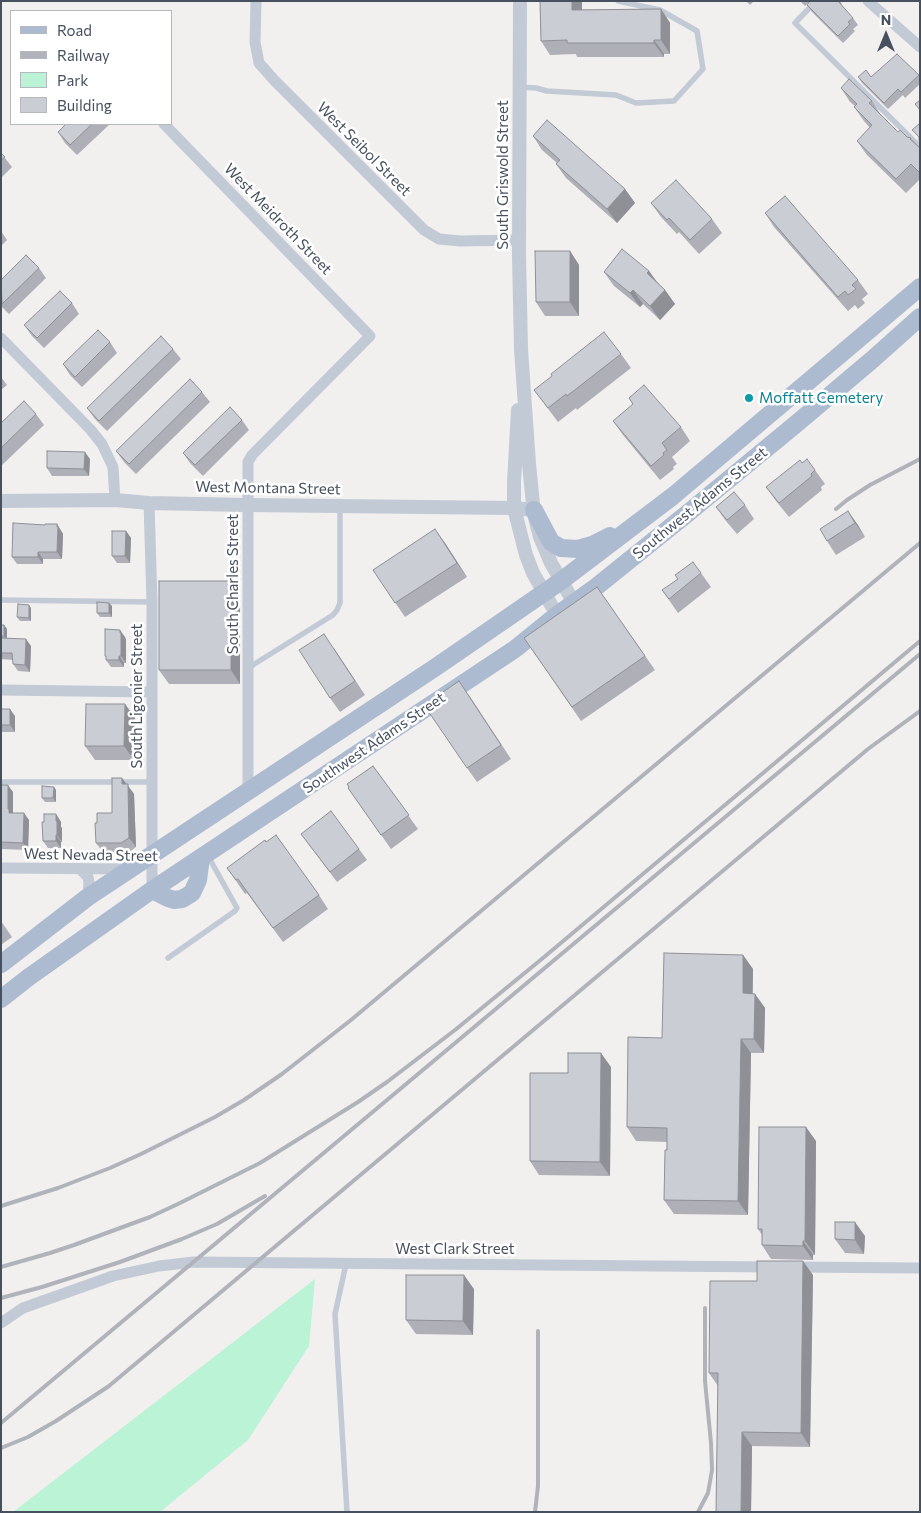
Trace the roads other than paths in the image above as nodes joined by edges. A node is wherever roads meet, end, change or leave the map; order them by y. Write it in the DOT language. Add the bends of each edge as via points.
graph roads {
  1 [pos="256,1"];
  2 [pos="520,1"];
  3 [pos="618,1"];
  4 [pos="816,1"];
  5 [pos="868,1"];
  6 [pos="920,48"];
  7 [pos="520,87"];
  8 [pos="165,125"];
  9 [pos="920,147"];
  10 [pos="519,240"];
  11 [pos="920,287"];
  12 [pos="920,317"];
  13 [pos="370,336"];
  14 [pos="1,338"];
  15 [pos="521,349"];
  16 [pos="115,500"];
  17 [pos="1,501"];
  18 [pos="149,503"];
  19 [pos="247,505"];
  20 [pos="662,505"];
  21 [pos="340,506"];
  22 [pos="514,508"];
  23 [pos="534,510"];
  24 [pos="561,581"];
  25 [pos="545,592"];
  26 [pos="1,600"];
  27 [pos="152,602"];
  28 [pos="574,603"];
  29 [pos="557,615"];
  30 [pos="248,668"];
  31 [pos="1,690"];
  32 [pos="152,692"];
  33 [pos="1,782"];
  34 [pos="152,782"];
  35 [pos="248,792"];
  36 [pos="204,856"];
  37 [pos="152,863"];
  38 [pos="1,868"];
  39 [pos="79,868"];
  40 [pos="131,870"];
  41 [pos="180,872"];
  42 [pos="152,890"];
  43 [pos="88,897"];
  44 [pos="168,958"];
  45 [pos="1,964"];
  46 [pos="1,999"];
  47 [pos="346,1264"];
  48 [pos="920,1268"];
  49 [pos="1,1323"];
  50 [pos="347,1512"];
  1 -- 10 [label="street, West Seibol Street" via="259,63 424,230 440,239"];
  2 -- 7 [label="street, South Griswold Street"];
  3 -- 7 [label="lane" via="660,10 697,31 703,69 674,101 636,103 616,95"];
  4 -- 9 [label="lane" via="795,23"];
  5 -- 6 [label="street"];
  7 -- 10 [label="street, South Griswold Street"];
  8 -- 13 [label="street, West Meidroth Street"];
  10 -- 15 [label="street, South Griswold Street"];
  11 -- 20 [label="main road, Southwest Adams Street"];
  12 -- 28 [label="main road, Southwest Adams Street" via="796,424"];
  13 -- 19 [label="street, South Charles Street" via="252,455 248,462"];
  14 -- 16 [label="street" via="102,444 113,467"];
  15 -- 22 [label="street, South Griswold Street"];
  15 -- 23 [label="street, South Griswold Street"];
  16 -- 17 [label="street, West Montana Street"];
  16 -- 18 [label="street, West Montana Street"];
  18 -- 19 [label="street, West Montana Street"];
  18 -- 27 [label="street, South Ligonier Street"];
  19 -- 21 [label="street, West Montana Street"];
  19 -- 30 [label="street, South Charles Street"];
  20 -- 23 [label="main road" via="605,539 573,549 561,548 551,542"];
  20 -- 24 [label="main road, Southwest Adams Street"];
  21 -- 22 [label="street, West Montana Street"];
  21 -- 30 [label="lane" via="340,603 337,610"];
  22 -- 23 [label="street, West Montana Street"];
  22 -- 25 [label="street, South Griswold Street" via="526,555"];
  23 -- 24 [label="street, South Griswold Street" via="543,548"];
  24 -- 25 [label="main road, Southwest Adams Street"];
  24 -- 28 [label="street, South Griswold Street"];
  25 -- 29 [label="street, South Griswold Street"];
  25 -- 35 [label="main road, Southwest Adams Street"];
  26 -- 27 [label="lane"];
  27 -- 32 [label="street, South Ligonier Street"];
  28 -- 29 [label="main road, Southwest Adams Street"];
  29 -- 36 [label="main road, Southwest Adams Street" via="515,649"];
  30 -- 35 [label="street, South Charles Street"];
  31 -- 32 [label="street"];
  32 -- 34 [label="street, South Ligonier Street"];
  33 -- 34 [label="lane"];
  34 -- 37 [label="street, South Ligonier Street"];
  35 -- 37 [label="main road, Southwest Adams Street"];
  36 -- 41 [label="main road, Southwest Adams Street"];
  36 -- 42 [label="main road" via="192,892 182,899 174,900"];
  36 -- 44 [label="lane" via="237,908"];
  37 -- 40 [label="main road, Southwest Adams Street"];
  37 -- 41 [label="street, West Nevada Street"];
  37 -- 42 [label="street, South Ligonier Street"];
  38 -- 39 [label="street, West Nevada Street"];
  39 -- 40 [label="street, West Nevada Street"];
  39 -- 43 [label="street" via="88,877"];
  40 -- 43 [label="main road, Southwest Adams Street"];
  41 -- 42 [label="main road, Southwest Adams Street"];
  42 -- 46 [label="main road, Southwest Adams Street"];
  43 -- 45 [label="main road, Southwest Adams Street"];
  47 -- 48 [label="street, West Clark Street"];
  47 -- 49 [label="street, West Clark Street" via="194,1262 159,1266 114,1276 23,1308"];
  47 -- 50 [label="lane" via="336,1314"];
}
